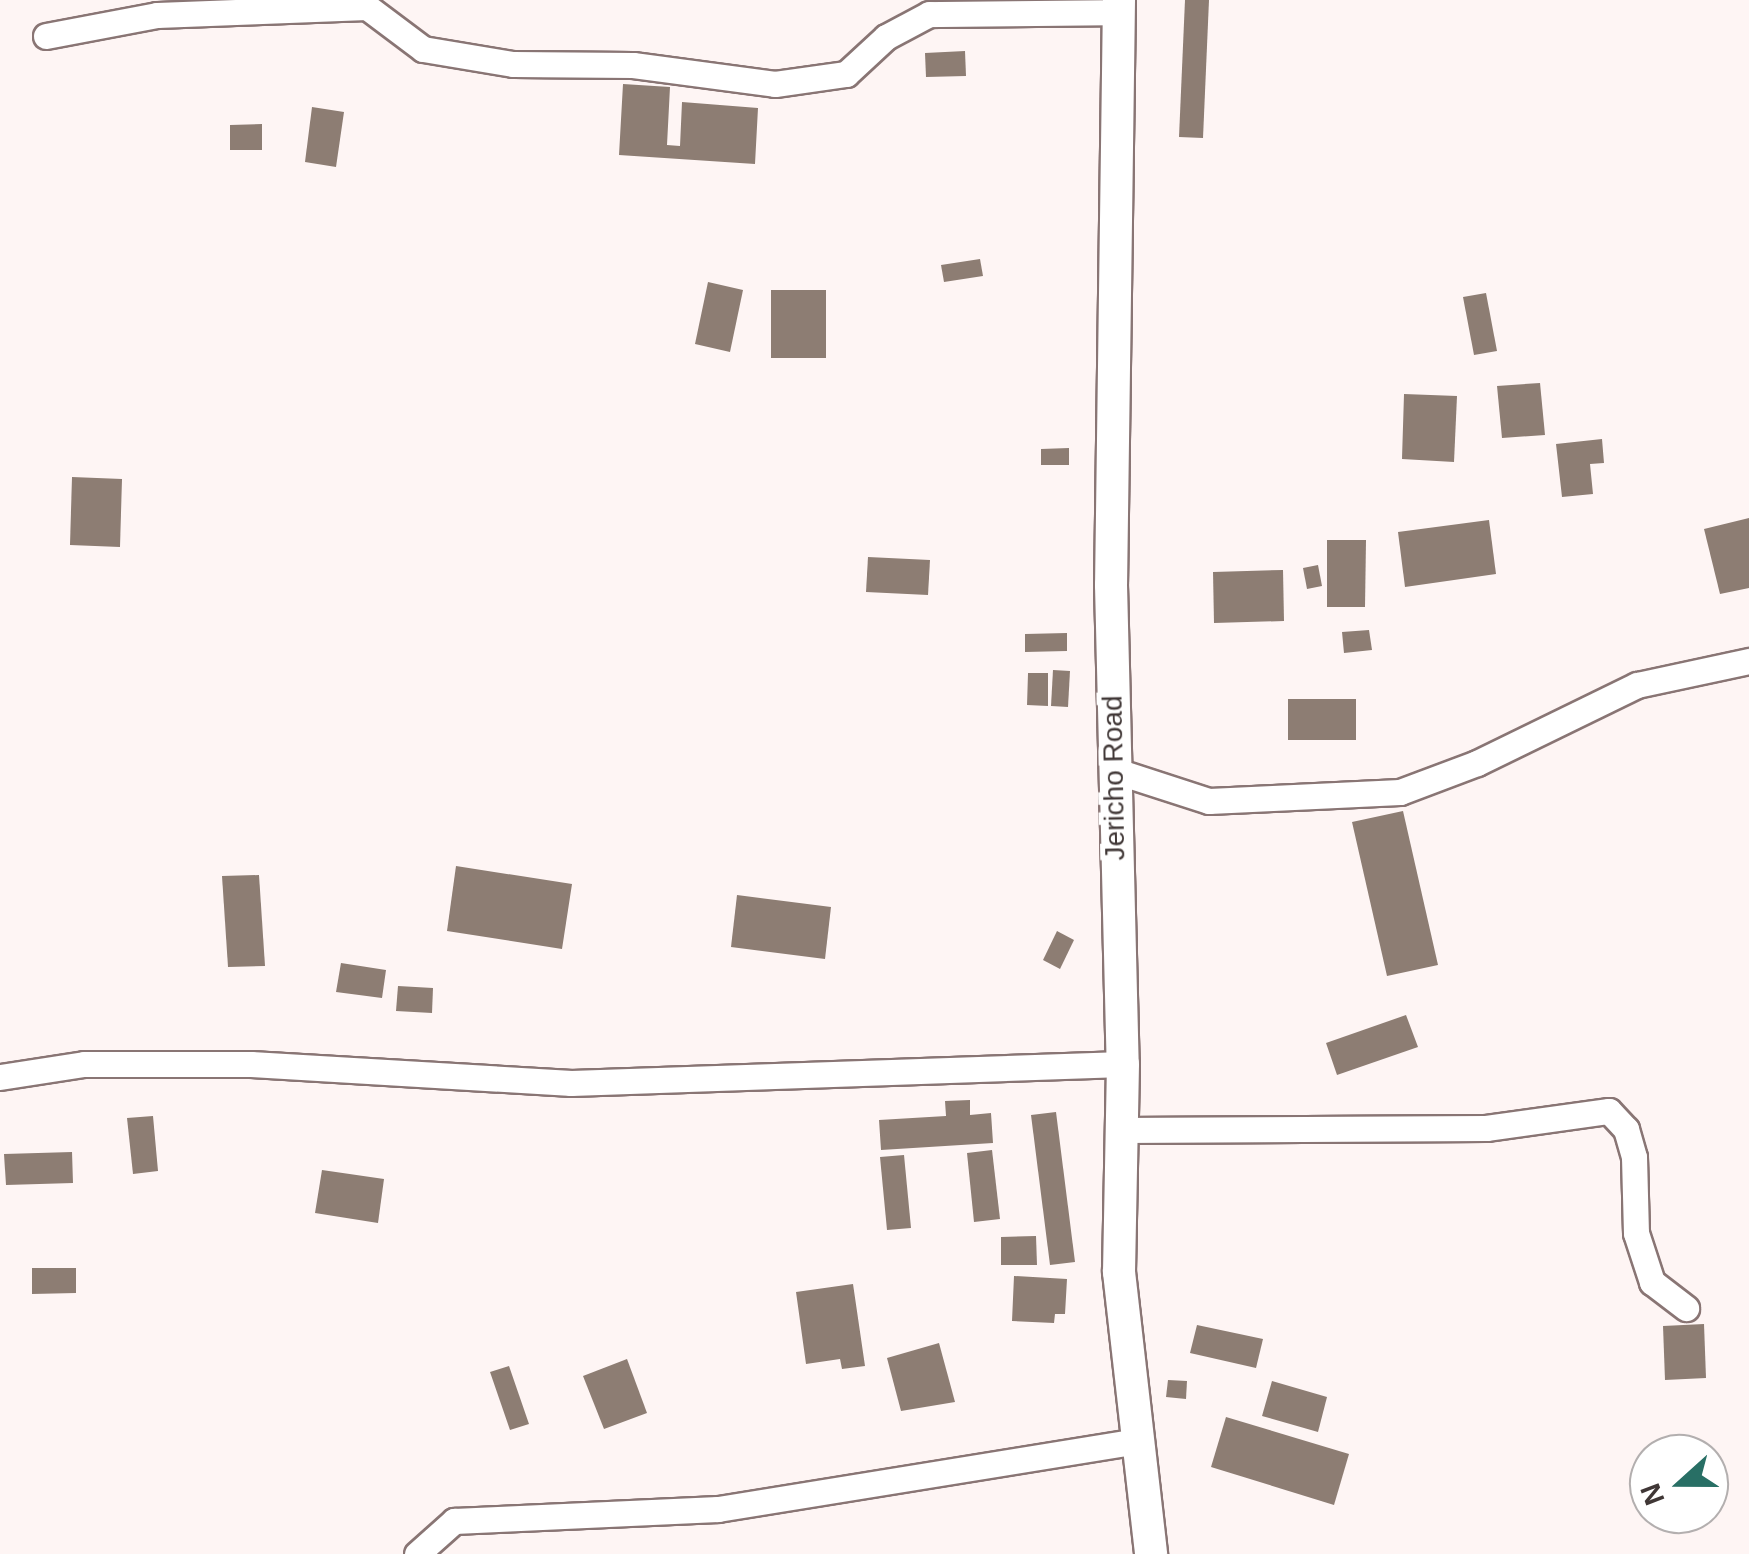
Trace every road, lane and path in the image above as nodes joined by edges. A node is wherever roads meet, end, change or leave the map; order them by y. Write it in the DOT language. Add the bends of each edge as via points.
graph roads {
  1 [pos="1119,6"];
  2 [pos="46,36"];
  3 [pos="1749,660"];
  4 [pos="1113,770"];
  5 [pos="1123,1064"];
  6 [pos="0,1077"];
  7 [pos="1122,1130"];
  8 [pos="1686,1308"];
  9 [pos="1138,1441"];
  10 [pos="417,1554"];
  11 [pos="1151,1554"];
  1 -- 2 [label="street" via="929,14 886,37 846,74 775,84 634,65 513,64 422,49 367,7 157,15"];
  1 -- 4 [label="street, Jericho Road"];
  3 -- 4 [label="street" via="1637,685 1400,792 1208,802"];
  4 -- 5 [label="street, Jericho Road"];
  5 -- 6 [label="street" via="571,1083 251,1064 84,1064"];
  5 -- 7 [label="street, Jericho Road"];
  7 -- 8 [label="street" via="1486,1128 1608,1111 1626,1129 1634,1157 1636,1234 1652,1282"];
  7 -- 9 [label="street, Jericho Road" via="1120,1272"];
  9 -- 10 [label="street" via="718,1509 454,1521"];
  9 -- 11 [label="street, Jericho Road"];
}
